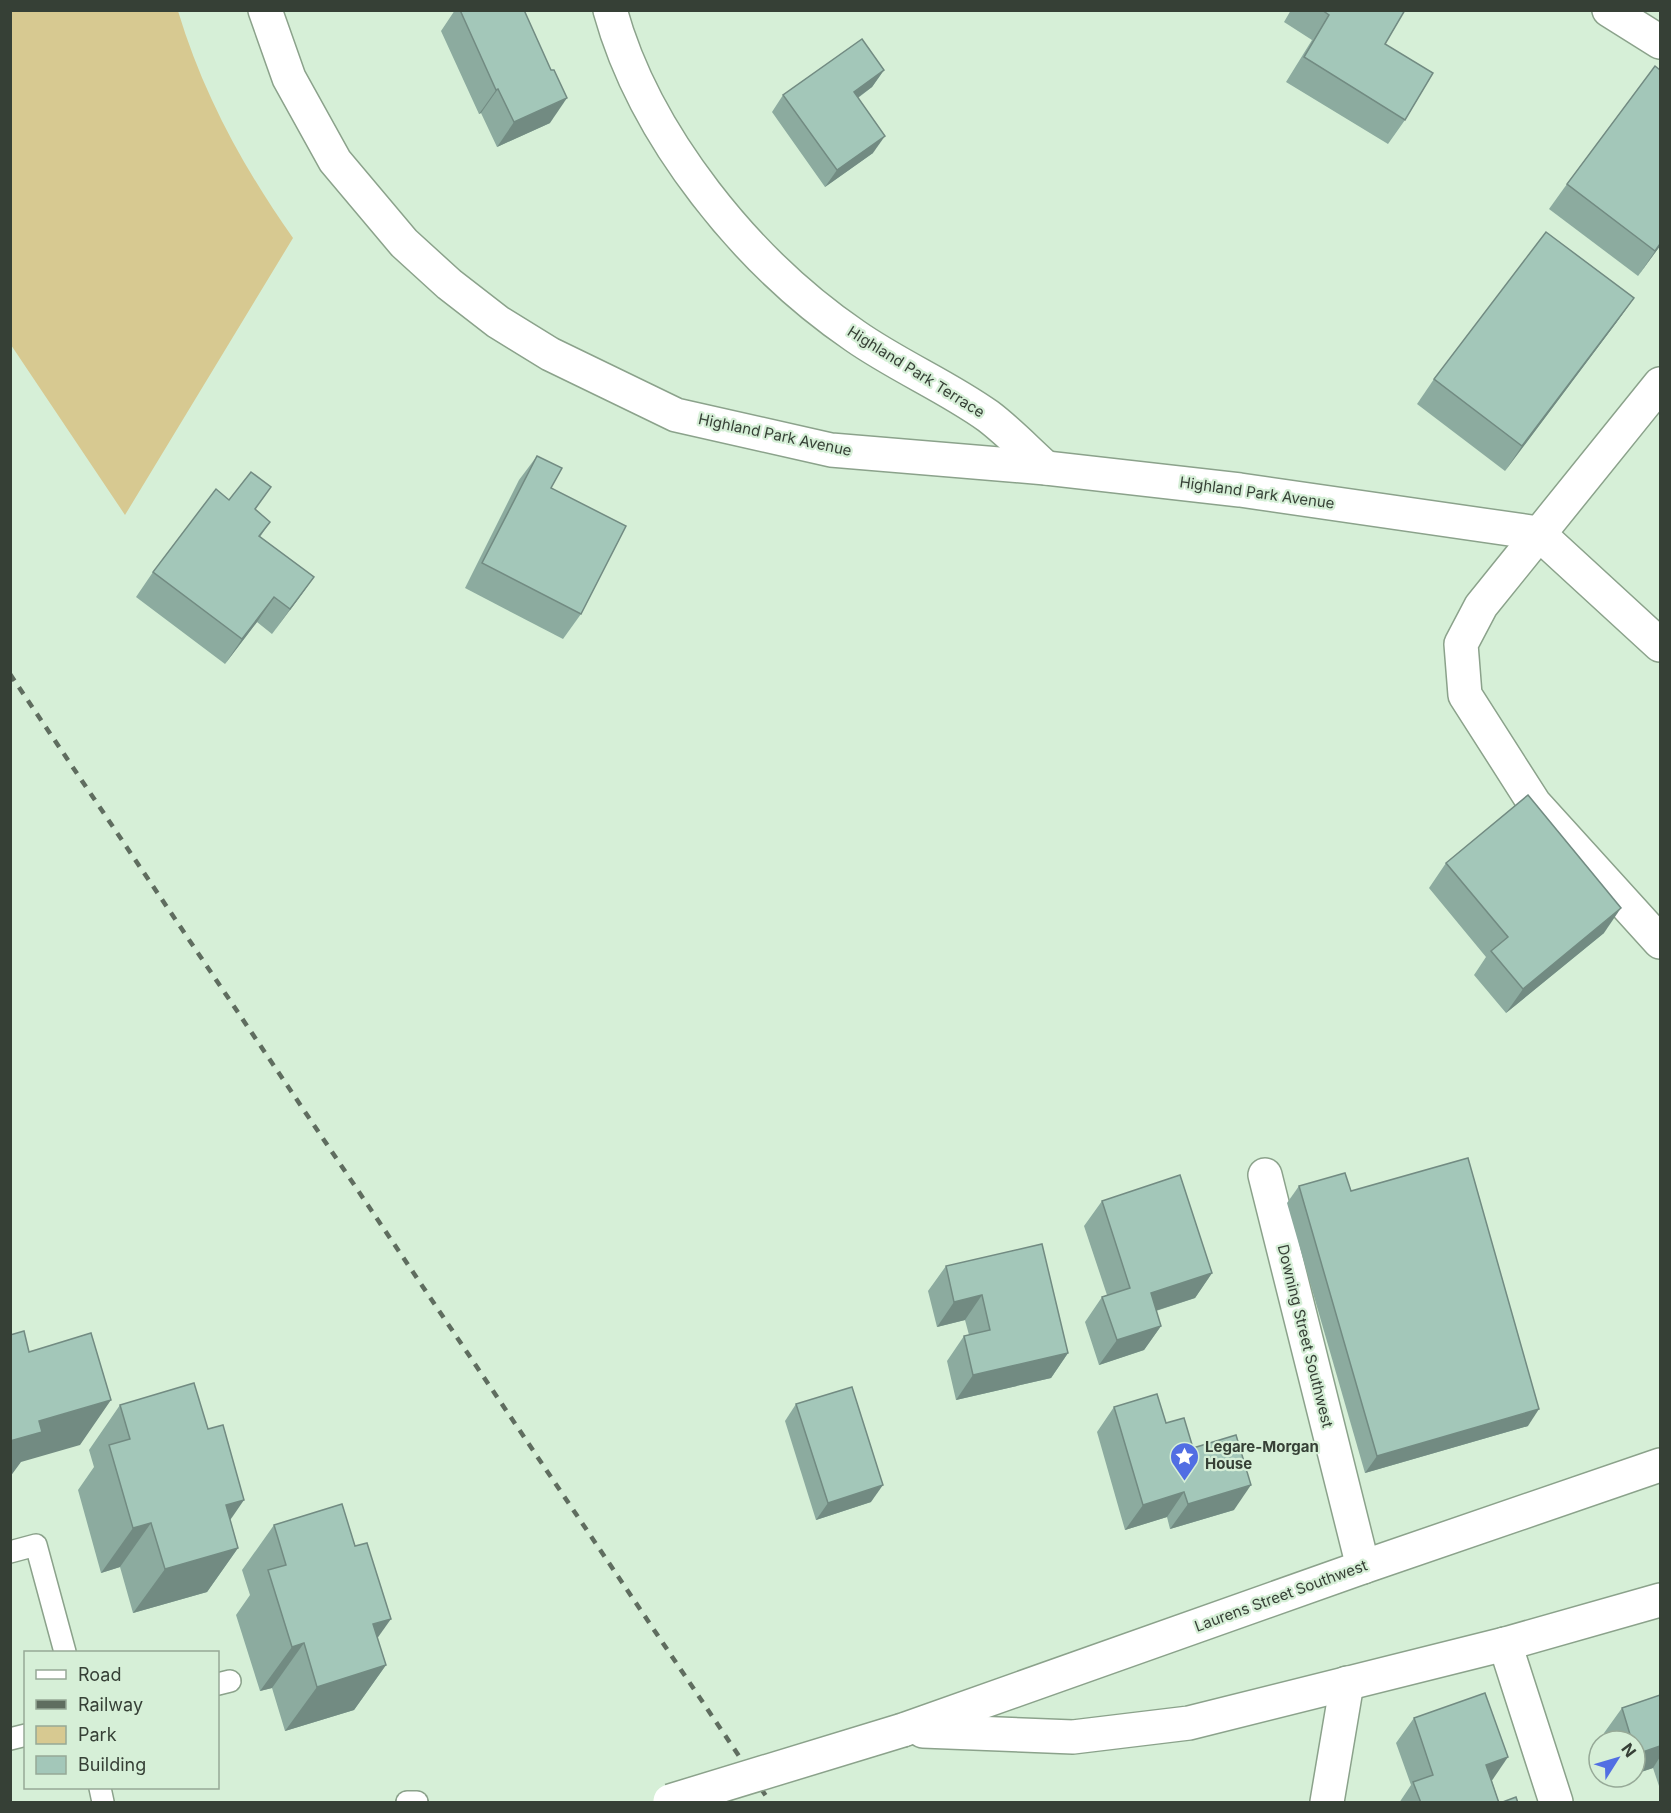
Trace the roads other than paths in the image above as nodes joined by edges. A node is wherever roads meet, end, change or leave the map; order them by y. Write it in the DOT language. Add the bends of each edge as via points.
graph roads {
  1 [pos="265,10"];
  2 [pos="610,10"];
  3 [pos="1609,10"];
  4 [pos="1660,42"];
  5 [pos="1660,384"];
  6 [pos="1046,468"];
  7 [pos="1538,533"];
  8 [pos="1660,645"];
  9 [pos="1660,942"];
  10 [pos="1264,1175"];
  11 [pos="1660,1465"];
  12 [pos="10,1552"];
  13 [pos="1363,1567"];
  14 [pos="1660,1600"];
  15 [pos="1505,1644"];
  16 [pos="64,1651"];
  17 [pos="1347,1683"];
  18 [pos="903,1730"];
  19 [pos="668,1802"];
  20 [pos="407,1803"];
  21 [pos="417,1803"];
  22 [pos="1328,1803"];
  23 [pos="1556,1803"];
  1 -- 6 [label="street, Highland Park Avenue" via="290,78 335,161 363,196 404,243 449,284 498,322 550,354 676,415 831,450"];
  2 -- 6 [label="street, Highland Park Terrace" via="633,73 659,124 690,171 763,259 853,335 988,416"];
  3 -- 4 [label="street"];
  5 -- 7 [label="street"];
  6 -- 7 [label="street, Highland Park Avenue" via="1240,490"];
  7 -- 8 [label="street"];
  7 -- 9 [label="street" via="1481,606 1461,644 1465,695 1534,803"];
  10 -- 13 [label="street, Downing Street Southwest"];
  11 -- 13 [label="street, Laurens Street Southwest"];
  12 -- 16 [label="lane" via="36,1545"];
  13 -- 18 [label="street, Laurens Street Southwest"];
  14 -- 15 [label="street, Laurens Street Southwest"];
  15 -- 17 [label="street, Laurens Street Southwest"];
  15 -- 23 [label="street"];
  17 -- 18 [label="street, Laurens Street Southwest" via="1189,1723 1073,1737"];
  17 -- 22 [label="street"];
  18 -- 19 [label="street, Laurens Street Southwest, bridge"];
  20 -- 21 [label="lane"];
}
